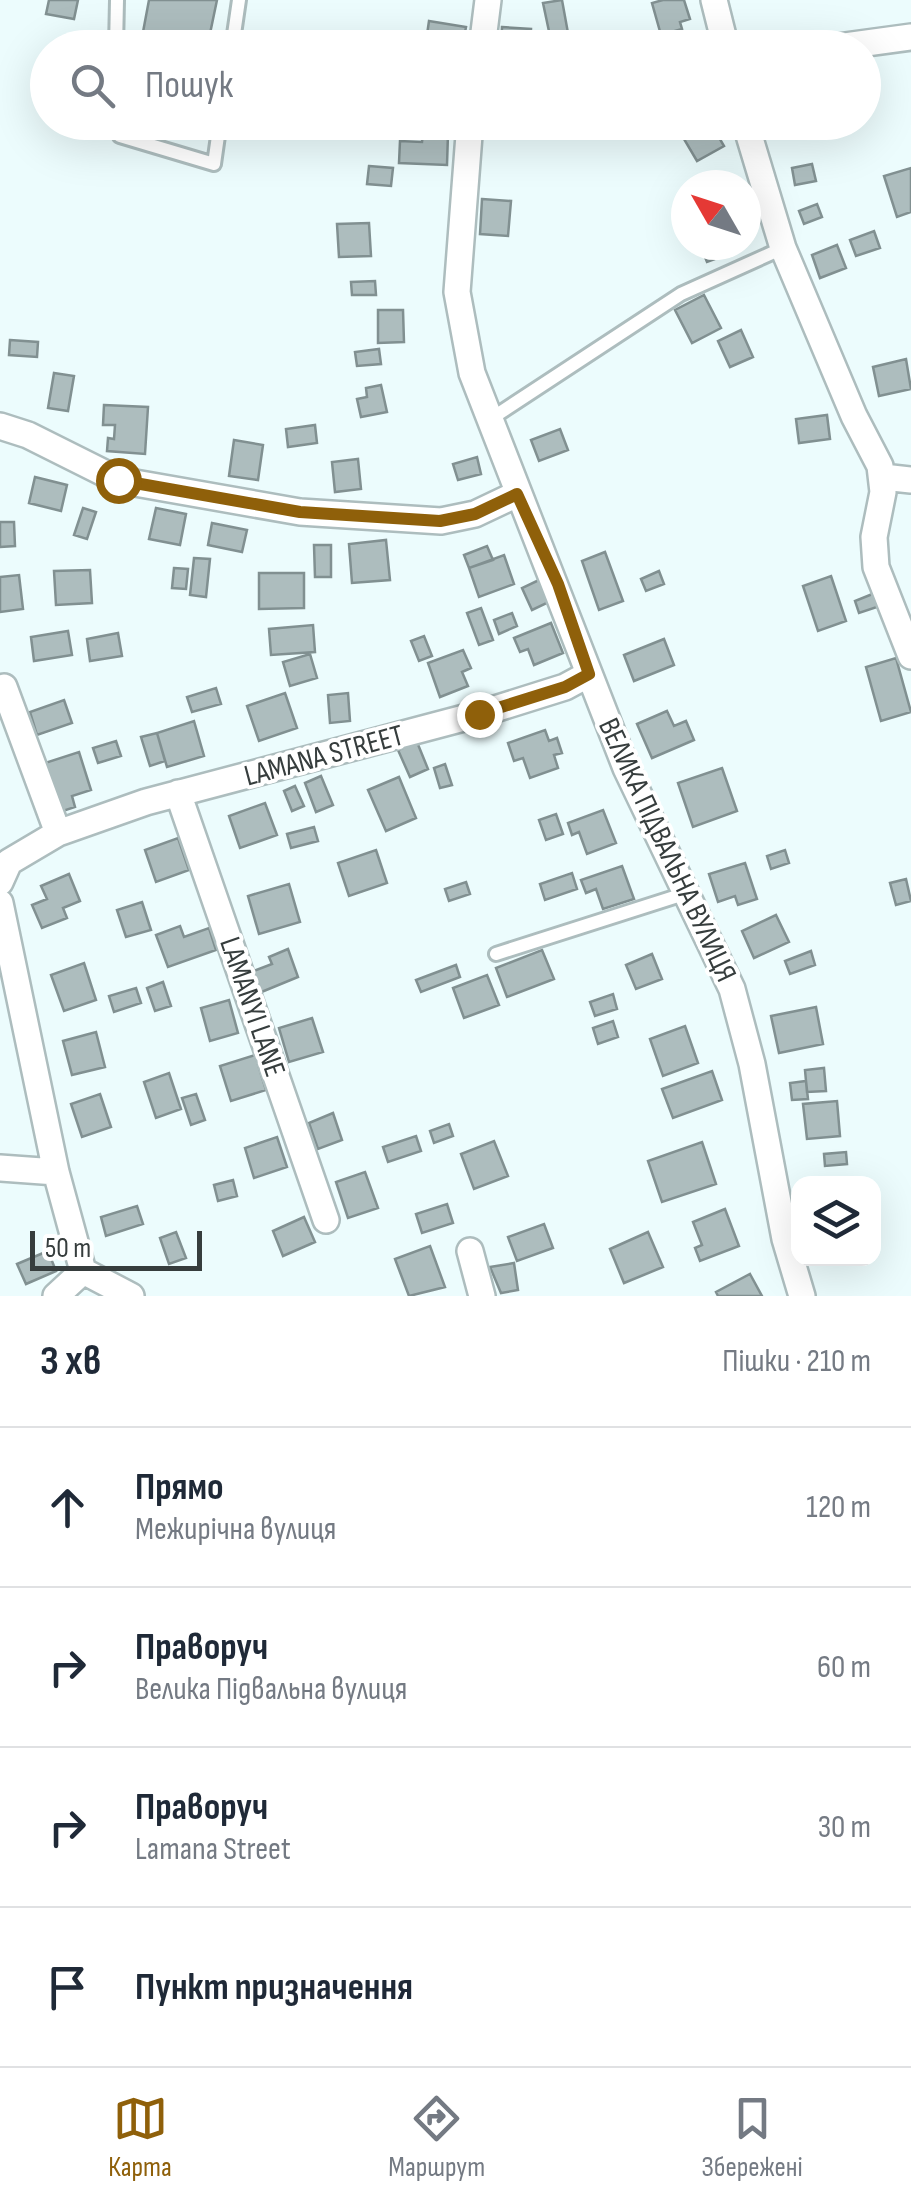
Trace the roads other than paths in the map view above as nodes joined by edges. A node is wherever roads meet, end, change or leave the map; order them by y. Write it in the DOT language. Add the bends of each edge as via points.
graph roads {
  1 [pos="116,0"];
  2 [pos="239,0"];
  3 [pos="488,0"];
  4 [pos="714,0"];
  5 [pos="116,30"];
  6 [pos="235,30"];
  7 [pos="484,30"];
  8 [pos="722,30"];
  9 [pos="911,37"];
  10 [pos="881,41"];
  11 [pos="133,140"];
  12 [pos="217,140"];
  13 [pos="469,140"];
  14 [pos="750,140"];
  15 [pos="783,248"];
  16 [pos="489,420"];
  17 [pos="0,426"];
  18 [pos="883,477"];
  19 [pos="911,480"];
  20 [pos="517,494"];
  21 [pos="911,656"];
  22 [pos="589,674"];
  23 [pos="4,687"];
  24 [pos="178,793"];
  25 [pos="58,833"];
  26 [pos="0,882"];
  27 [pos="687,893"];
  28 [pos="0,904"];
  29 [pos="496,954"];
  30 [pos="0,1168"];
  31 [pos="56,1172"];
  32 [pos="326,1220"];
  33 [pos="470,1251"];
  34 [pos="82,1271"];
  35 [pos="56,1296"];
  36 [pos="131,1296"];
  37 [pos="482,1296"];
  38 [pos="802,1296"];
  1 -- 5 [label="lane"];
  2 -- 6 [label="lane"];
  3 -- 7 [label="street"];
  4 -- 8 [label="street"];
  9 -- 10 [label="street"];
  11 -- 12 [label="lane" via="214,164"];
  13 -- 16 [label="street, ВЕЛИКА ПІДВАЛЬНА ВУЛИЦЯ" via="457,292 466,351"];
  14 -- 15 [label="street"];
  15 -- 16 [label="lane" via="671,300"];
  15 -- 18 [label="street"];
  16 -- 20 [label="street, ВЕЛИКА ПІДВАЛЬНА ВУЛИЦЯ"];
  17 -- 20 [label="street" via="118,480 300,512 440,521"];
  18 -- 19 [label="street"];
  18 -- 21 [label="street" via="876,567"];
  20 -- 22 [label="street, ВЕЛИКА ПІДВАЛЬНА ВУЛИЦЯ"];
  22 -- 24 [label="street, LAMANA STREET" via="479,714"];
  22 -- 27 [label="street, ВЕЛИКА ПІДВАЛЬНА ВУЛИЦЯ"];
  23 -- 25 [label="street"];
  24 -- 25 [label="street, LAMANA STREET"];
  24 -- 32 [label="street, LAMANYI LANE"];
  25 -- 26 [label="street, LAMANA STREET" via="22,851"];
  27 -- 29 [label="lane"];
  27 -- 38 [label="street, ВЕЛИКА ПІДВАЛЬНА ВУЛИЦЯ" via="738,1010"];
  28 -- 31 [label="street"];
  30 -- 31 [label="street"];
  31 -- 34 [label="street"];
  33 -- 37 [label="street"];
  34 -- 35 [label="street"];
  34 -- 36 [label="street"];
}
